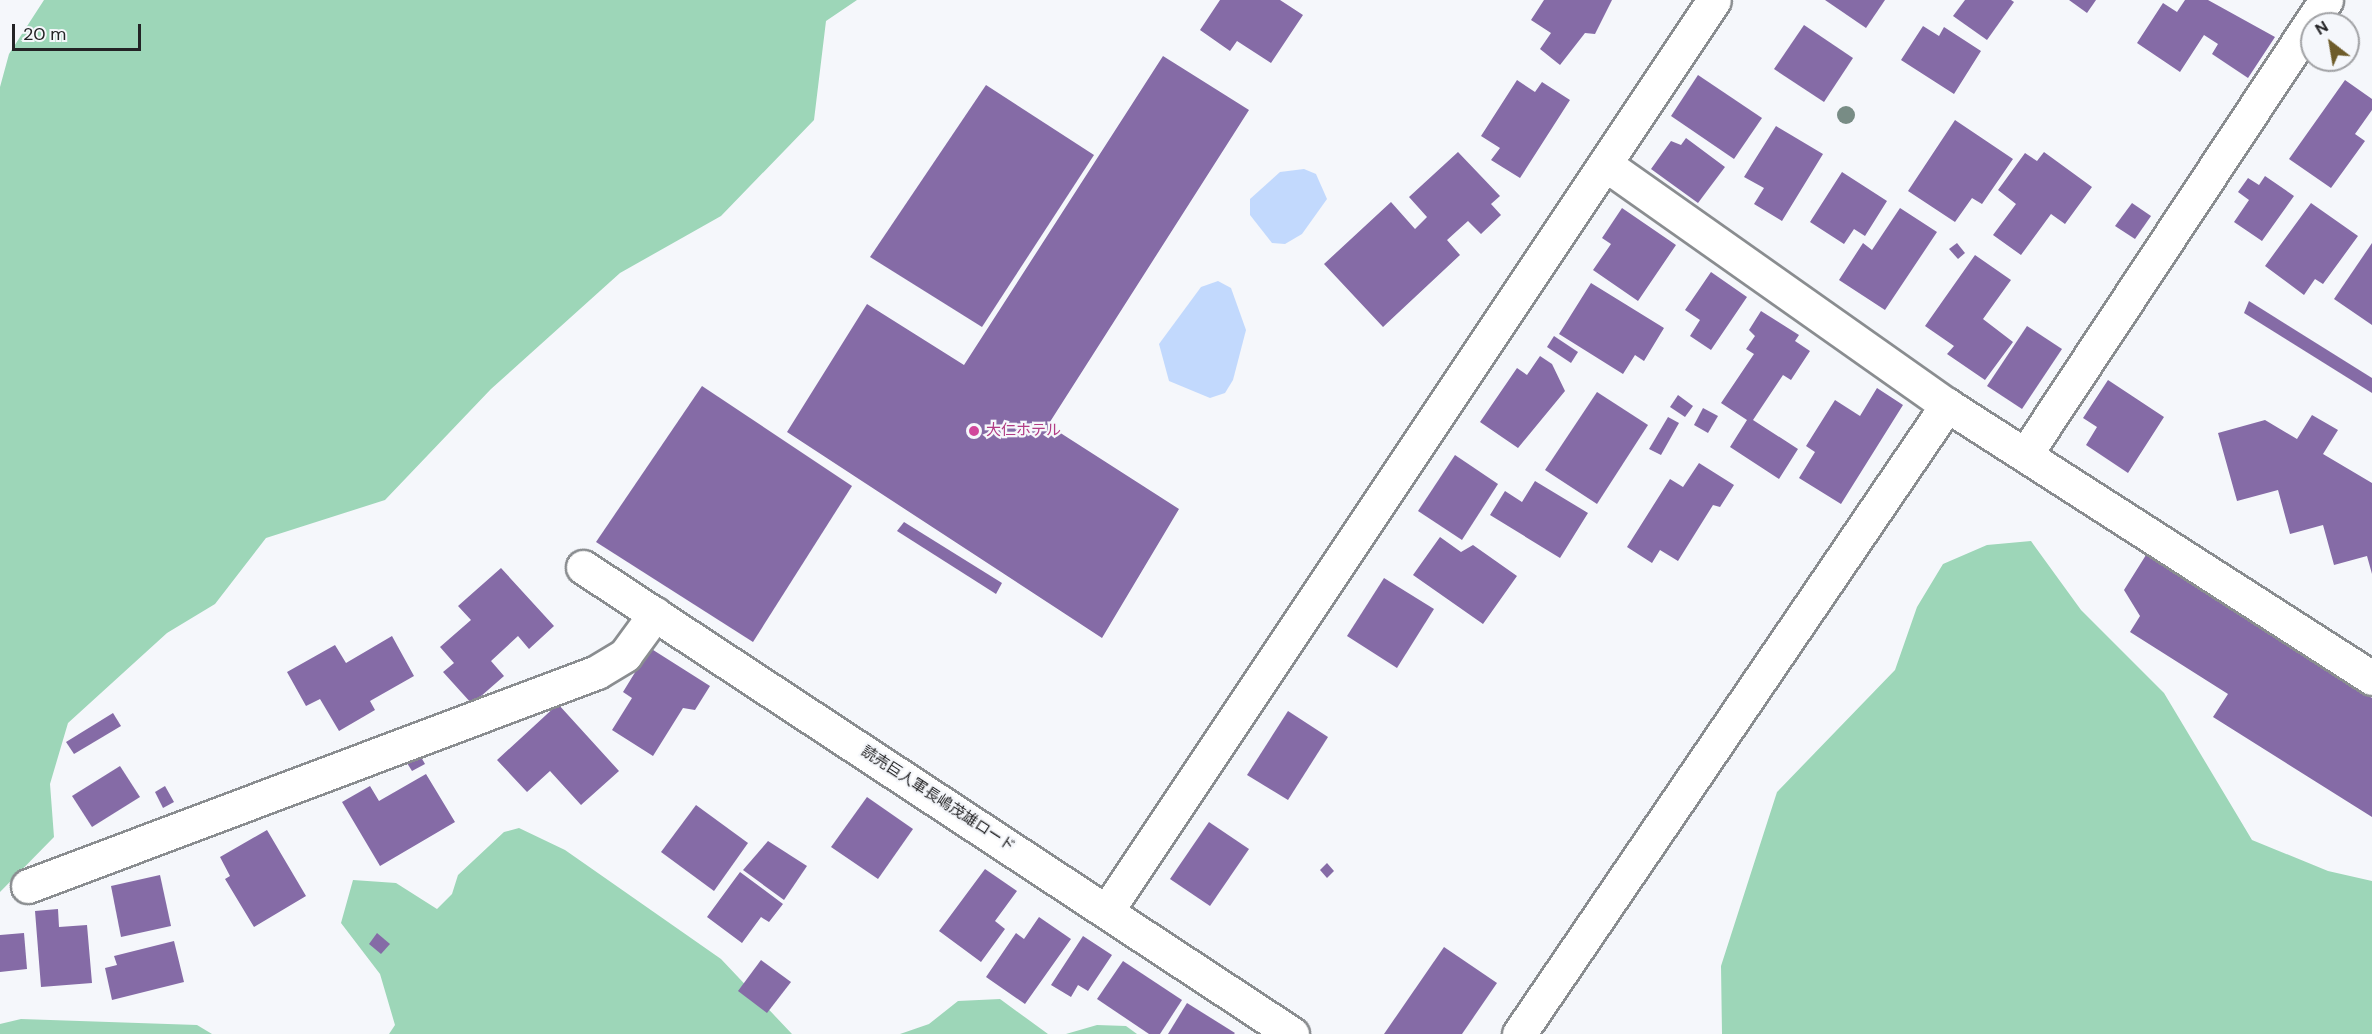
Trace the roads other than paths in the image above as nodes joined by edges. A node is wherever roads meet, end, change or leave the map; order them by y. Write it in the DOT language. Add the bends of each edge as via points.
graph roads {
  1 [pos="1714,0"];
  2 [pos="2326,0"];
  3 [pos="1605,164"];
  4 [pos="1947,405"];
  5 [pos="2027,452"];
  6 [pos="583,567"];
  7 [pos="655,614"];
  8 [pos="2372,678"];
  9 [pos="28,886"];
  10 [pos="1108,909"];
  11 [pos="1292,1034"];
  12 [pos="1519,1034"];
  1 -- 3 [label="street"];
  2 -- 5 [label="street"];
  3 -- 4 [label="street"];
  3 -- 10 [label="street"];
  4 -- 5 [label="street"];
  4 -- 12 [label="street"];
  5 -- 8 [label="street"];
  6 -- 7 [label="street, 読売巨人軍長嶋茂雄ロード"];
  7 -- 9 [label="street" via="625,655 597,672"];
  7 -- 10 [label="street, 読売巨人軍長嶋茂雄ロード"];
  10 -- 11 [label="street, 読売巨人軍長嶋茂雄ロード"];
}
